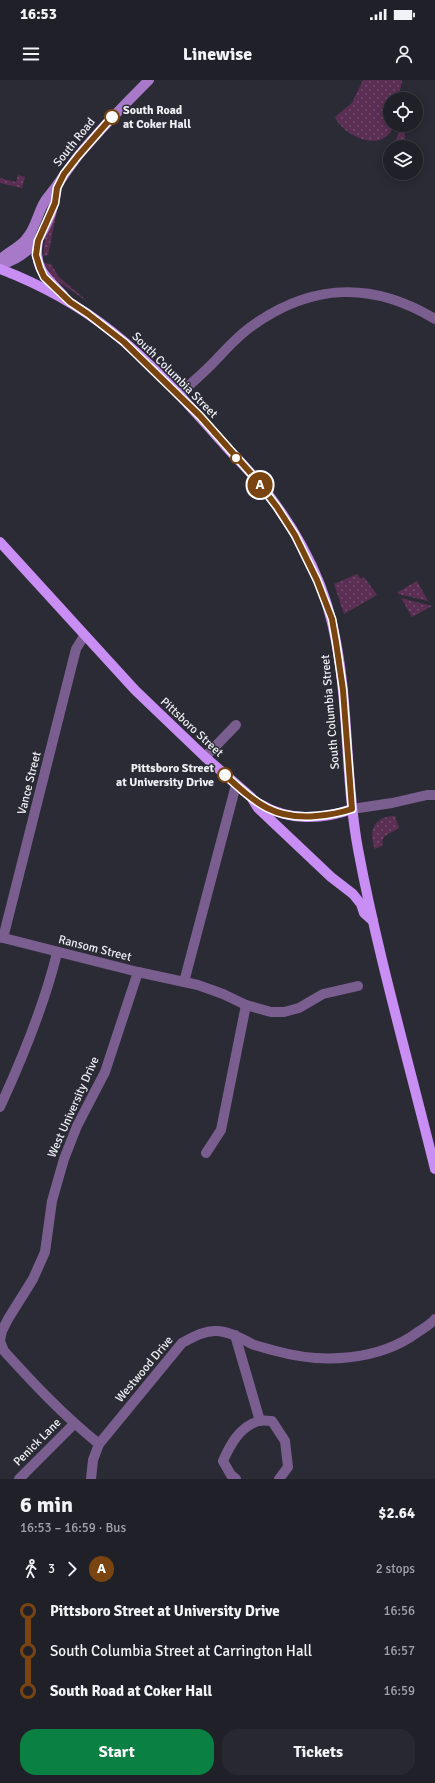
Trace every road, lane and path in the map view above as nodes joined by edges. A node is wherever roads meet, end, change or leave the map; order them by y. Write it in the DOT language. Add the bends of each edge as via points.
graph roads {
  1 [pos="149,80"];
  2 [pos="57,188"];
  3 [pos="38,241"];
  4 [pos="0,260"];
  5 [pos="0,265"];
  6 [pos="0,269"];
  7 [pos="70,302"];
  8 [pos="435,319"];
  9 [pos="179,395"];
  10 [pos="0,542"];
  11 [pos="84,636"];
  12 [pos="236,725"];
  13 [pos="205,757"];
  14 [pos="236,785"];
  15 [pos="432,793"];
  16 [pos="251,797"];
  17 [pos="352,809"];
  18 [pos="373,921"];
  19 [pos="2,937"];
  20 [pos="57,953"];
  21 [pos="138,972"];
  22 [pos="184,982"];
  23 [pos="358,986"];
  24 [pos="246,1005"];
  25 [pos="0,1107"];
  26 [pos="206,1153"];
  27 [pos="435,1169"];
  28 [pos="435,1319"];
  29 [pos="235,1335"];
  30 [pos="0,1340"];
  31 [pos="260,1421"];
  32 [pos="74,1424"];
  33 [pos="99,1444"];
  34 [pos="19,1479"];
  35 [pos="92,1479"];
  36 [pos="236,1479"];
  37 [pos="279,1479"];
  1 -- 2 [label="main road, South Road" via="91,140 67,170"];
  2 -- 3 [label="main road, South Road" via="55,203"];
  2 -- 4 [label="main road, South Road" via="46,200 26,240"];
  3 -- 5 [label="main road, South Road" via="22,256"];
  3 -- 7 [label="main road" via="36,255 44,277"];
  6 -- 7 [label="main road, South Columbia Street"];
  7 -- 9 [label="main road, South Columbia Street" via="124,342"];
  8 -- 9 [label="street" via="396,300 367,292 343,291 294,302 251,327"];
  9 -- 17 [label="main road, South Columbia Street" via="264,489 295,535 317,580 332,619 340,664"];
  10 -- 11 [label="main road, Pittsboro Street"];
  11 -- 13 [label="main road, Pittsboro Street" via="135,690"];
  11 -- 19 [label="street, Vance Street" via="76,650"];
  12 -- 13 [label="street"];
  13 -- 14 [label="main road, Pittsboro Street"];
  14 -- 16 [label="main road, Pittsboro Street"];
  14 -- 22 [label="street"];
  15 -- 17 [label="street"];
  16 -- 17 [label="main road" via="271,810 293,817 339,814"];
  16 -- 18 [label="main road, Pittsboro Street" via="258,808 331,877 353,894 364,913"];
  17 -- 18 [label="main road, South Columbia Street"];
  18 -- 27 [label="main road, South Columbia Street"];
  19 -- 20 [label="street, Ransom Street"];
  20 -- 21 [label="street, Ransom Street"];
  20 -- 25 [label="street" via="49,986 25,1052"];
  21 -- 22 [label="street, Ransom Street"];
  21 -- 30 [label="street, West University Drive" via="105,1072 80,1119 64,1158 52,1201 45,1252 33,1279 8,1318"];
  22 -- 24 [label="street, Ransom Street" via="223,994"];
  23 -- 24 [label="street, Ransom Street" via="322,994 291,1010 271,1012"];
  24 -- 26 [label="street" via="221,1130"];
  28 -- 29 [label="street, Westwood Drive" via="404,1343 367,1355 336,1358 306,1357 277,1352"];
  29 -- 31 [label="street"];
  29 -- 33 [label="street, Westwood Drive" via="219,1331 204,1332 182,1343"];
  30 -- 32 [label="street, West University Drive" via="4,1351"];
  31 -- 36 [label="street" via="232,1441 223,1461 231,1476"];
  31 -- 37 [label="street" via="272,1421 285,1441 288,1468"];
  32 -- 33 [label="street, West University Drive"];
  32 -- 34 [label="street, Penick Lane"];
  33 -- 35 [label="street, Westwood Drive" via="93,1460"];
}
